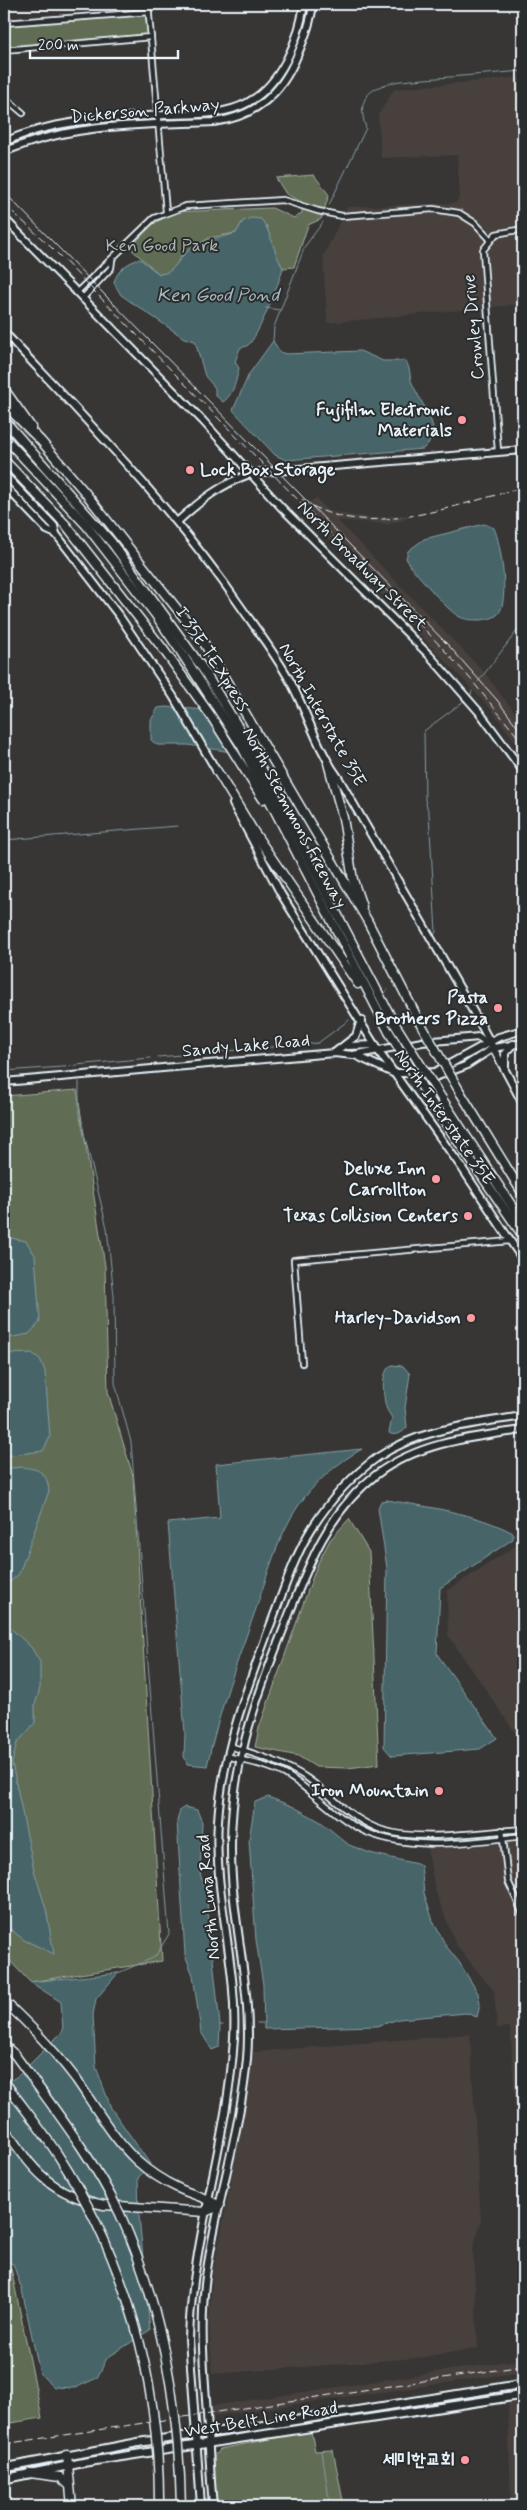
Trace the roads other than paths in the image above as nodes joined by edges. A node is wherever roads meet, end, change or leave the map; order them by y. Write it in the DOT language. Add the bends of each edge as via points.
graph roads {
  1 [pos="148,4"];
  2 [pos="304,4"];
  3 [pos="313,4"];
  4 [pos="149,12"];
  5 [pos="4,24"];
  6 [pos="299,27"];
  7 [pos="308,29"];
  8 [pos="151,37"];
  9 [pos="293,43"];
  10 [pos="302,45"];
  11 [pos="4,50"];
  12 [pos="4,97"];
  13 [pos="247,103"];
  14 [pos="250,112"];
  15 [pos="23,113"];
  16 [pos="157,116"];
  17 [pos="158,124"];
  18 [pos="4,142"];
  19 [pos="4,152"];
  20 [pos="166,212"];
  21 [pos="4,218"];
  22 [pos="523,229"];
  23 [pos="490,239"];
  24 [pos="112,260"];
  25 [pos="77,292"];
  26 [pos="83,298"];
  27 [pos="4,332"];
  28 [pos="4,389"];
  29 [pos="4,404"];
  30 [pos="4,420"];
  31 [pos="4,437"];
  32 [pos="41,441"];
  33 [pos="523,450"];
  34 [pos="498,451"];
  35 [pos="4,460"];
  36 [pos="4,474"];
  37 [pos="252,474"];
  38 [pos="4,486"];
  39 [pos="176,522"];
  40 [pos="56,534"];
  41 [pos="328,763"];
  42 [pos="217,771"];
  43 [pos="523,771"];
  44 [pos="284,830"];
  45 [pos="367,920"];
  46 [pos="361,1020"];
  47 [pos="383,1022"];
  48 [pos="523,1030"];
  49 [pos="523,1043"];
  50 [pos="375,1044"];
  51 [pos="490,1044"];
  52 [pos="513,1044"];
  53 [pos="347,1046"];
  54 [pos="387,1048"];
  55 [pos="379,1052"];
  56 [pos="334,1054"];
  57 [pos="354,1055"];
  58 [pos="393,1073"];
  59 [pos="506,1074"];
  60 [pos="4,1082"];
  61 [pos="523,1104"];
  62 [pos="523,1194"];
  63 [pos="523,1223"];
  64 [pos="523,1236"];
  65 [pos="510,1241"];
  66 [pos="523,1260"];
  67 [pos="302,1363"];
  68 [pos="523,1416"];
  69 [pos="523,1430"];
  70 [pos="230,1746"];
  71 [pos="242,1750"];
  72 [pos="227,1756"];
  73 [pos="239,1760"];
  74 [pos="523,1829"];
  75 [pos="502,1830"];
  76 [pos="523,1836"];
  77 [pos="502,1839"];
  78 [pos="523,1914"];
  79 [pos="4,2001"];
  80 [pos="4,2045"];
  81 [pos="232,2060"];
  82 [pos="246,2062"];
  83 [pos="4,2081"];
  84 [pos="4,2128"];
  85 [pos="208,2198"];
  86 [pos="219,2206"];
  87 [pos="205,2212"];
  88 [pos="523,2384"];
  89 [pos="498,2388"];
  90 [pos="523,2395"];
  91 [pos="499,2398"];
  92 [pos="378,2407"];
  93 [pos="379,2417"];
  94 [pos="208,2434"];
  95 [pos="197,2436"];
  96 [pos="209,2445"];
  97 [pos="198,2446"];
  98 [pos="67,2454"];
  99 [pos="68,2467"];
  100 [pos="4,2468"];
  101 [pos="30,2473"];
  102 [pos="4,2479"];
  103 [pos="70,2486"];
  104 [pos="72,2506"];
  105 [pos="158,2506"];
  106 [pos="181,2506"];
  107 [pos="201,2506"];
  108 [pos="213,2506"];
  1 -- 4 [label="street"];
  2 -- 6 [label="main road, Dickerson Parkway"];
  3 -- 7 [label="main road, Dickerson Parkway"];
  4 -- 5 [label="street"];
  4 -- 8 [label="street"];
  6 -- 7 [label="main road"];
  6 -- 9 [label="main road, Dickerson Parkway"];
  7 -- 10 [label="main road, Dickerson Parkway"];
  8 -- 11 [label="street"];
  8 -- 16 [label="street"];
  9 -- 10 [label="main road"];
  9 -- 13 [label="main road, Dickerson Parkway" via="274,80 264,92"];
  10 -- 14 [label="main road, Dickerson Parkway" via="282,85 264,104"];
  12 -- 15 [label="street"];
  13 -- 14 [label="main road"];
  13 -- 16 [label="main road, Dickerson Parkway" via="215,113"];
  14 -- 17 [label="main road, Dickerson Parkway" via="214,122"];
  16 -- 17 [label="street"];
  16 -- 18 [label="main road, Dickerson Parkway" via="93,119 48,126"];
  17 -- 19 [label="main road, Dickerson Parkway" via="94,128 41,138"];
  17 -- 20 [label="street"];
  20 -- 23 [label="street" via="186,206 284,200 342,216 433,209 459,213 475,223"];
  20 -- 24 [label="street" via="154,218"];
  21 -- 25 [label="main road, North Broadway Street"];
  22 -- 23 [label="street" via="502,231"];
  23 -- 34 [label="street, Crowley Drive" via="482,259"];
  24 -- 25 [label="street"];
  24 -- 26 [label="street" via="111,268"];
  25 -- 26 [label="main road, North Broadway Street"];
  26 -- 37 [label="main road, North Broadway Street"];
  27 -- 39 [label="main road, North Interstate 35E"];
  28 -- 32 [label="highway"];
  29 -- 32 [label="highway, North Stemmons Freeway"];
  30 -- 63 [label="highway, I 35E TEXpress, bridge" via="112,543 202,666 249,745 393,1021"];
  31 -- 44 [label="highway, North Stemmons Freeway" via="86,525 155,614 241,745"];
  32 -- 45 [label="highway, North Stemmons Freeway" via="204,643"];
  33 -- 34 [label="main road"];
  34 -- 37 [label="main road"];
  35 -- 44 [label="highway" via="66,524 163,648"];
  36 -- 40 [label="main road, North Interstate 35E" via="54,526"];
  37 -- 39 [label="main road" via="224,484"];
  37 -- 43 [label="main road, North Broadway Street" via="430,656 480,713"];
  38 -- 40 [label="main road, North Interstate 35E" via="47,530"];
  39 -- 41 [label="main road, North Interstate 35E" via="217,574 289,680"];
  40 -- 42 [label="main road, North Interstate 35E" via="120,617"];
  41 -- 45 [label="highway" via="343,818 353,880"];
  41 -- 51 [label="main road, North Interstate 35E"];
  42 -- 46 [label="main road, North Interstate 35E" via="281,894"];
  42 -- 47 [label="highway" via="262,845 317,921"];
  44 -- 47 [label="highway, North Stemmons Freeway"];
  45 -- 62 [label="highway, North Stemmons Freeway, bridge" via="418,1019"];
  46 -- 50 [label="main road, North Interstate 35E"];
  46 -- 53 [label="main road" via="356,1036"];
  47 -- 64 [label="highway, North Stemmons Freeway, bridge" via="431,1102"];
  48 -- 51 [label="main road"];
  49 -- 52 [label="main road"];
  50 -- 53 [label="main road"];
  50 -- 54 [label="main road"];
  50 -- 55 [label="main road, North Interstate 35E"];
  51 -- 52 [label="main road"];
  51 -- 54 [label="main road, Sandy Lake Road" via="479,1037"];
  51 -- 58 [label="main road" via="435,1072"];
  51 -- 59 [label="main road, North Interstate 35E"];
  52 -- 59 [label="main road" via="505,1053"];
  53 -- 56 [label="main road"];
  54 -- 55 [label="main road, Sandy Lake Road"];
  55 -- 57 [label="main road, Sandy Lake Road"];
  55 -- 58 [label="main road, North Interstate 35E"];
  56 -- 57 [label="main road, Sandy Lake Road"];
  56 -- 60 [label="main road, Sandy Lake Road"];
  57 -- 58 [label="main road"];
  58 -- 65 [label="main road, North Interstate 35E"];
  59 -- 61 [label="main road, North Interstate 35E"];
  65 -- 66 [label="main road, North Interstate 35E"];
  65 -- 67 [label="street" via="294,1260"];
  68 -- 70 [label="main road, North Luna Road" via="471,1424 406,1441 379,1456 347,1482 310,1531 252,1673"];
  69 -- 71 [label="main road, North Luna Road" via="452,1441 418,1451 378,1474 335,1516 317,1544 308,1566 256,1698"];
  70 -- 71 [label="street"];
  70 -- 72 [label="main road, North Luna Road"];
  71 -- 73 [label="main road, North Luna Road"];
  71 -- 75 [label="street" via="285,1765 308,1778 346,1812 382,1830 413,1835"];
  72 -- 73 [label="street"];
  72 -- 81 [label="main road, North Luna Road" via="218,1823 219,1862 234,1998"];
  73 -- 77 [label="street" via="288,1776 359,1829 390,1840 425,1844"];
  73 -- 82 [label="main road, North Luna Road" via="232,1812 231,1853 247,1988"];
  74 -- 75 [label="street"];
  75 -- 77 [label="street"];
  76 -- 77 [label="street"];
  77 -- 78 [label="street" via="508,1881"];
  79 -- 85 [label="highway" via="74,2076 125,2148 148,2170 178,2188"];
  80 -- 106 [label="highway, bridge" via="15,2055 92,2164 119,2213 136,2254 167,2356 180,2456"];
  81 -- 82 [label="main road"];
  81 -- 85 [label="main road, North Luna Road"];
  82 -- 86 [label="main road, North Luna Road"];
  83 -- 105 [label="highway, bridge" via="58,2155 115,2263 146,2361 156,2433"];
  84 -- 87 [label="highway, bridge" via="31,2167 66,2193 104,2206"];
  85 -- 86 [label="highway"];
  85 -- 87 [label="main road, North Luna Road"];
  86 -- 87 [label="highway"];
  86 -- 94 [label="main road, North Luna Road" via="203,2306"];
  87 -- 95 [label="main road, North Luna Road" via="190,2313"];
  88 -- 89 [label="main road, West Belt Line Road"];
  89 -- 91 [label="main road"];
  89 -- 92 [label="main road, West Belt Line Road"];
  90 -- 91 [label="main road, West Belt Line Road"];
  91 -- 93 [label="main road, West Belt Line Road"];
  92 -- 93 [label="main road"];
  92 -- 94 [label="main road, West Belt Line Road"];
  93 -- 96 [label="main road, West Belt Line Road"];
  94 -- 95 [label="main road, West Belt Line Road"];
  94 -- 96 [label="main road, North Luna Road"];
  95 -- 97 [label="main road, North Luna Road"];
  95 -- 98 [label="main road, West Belt Line Road"];
  96 -- 97 [label="main road, West Belt Line Road"];
  96 -- 108 [label="main road, North Luna Road"];
  97 -- 99 [label="main road, West Belt Line Road"];
  97 -- 107 [label="main road, North Luna Road"];
  98 -- 99 [label="highway"];
  98 -- 100 [label="main road, West Belt Line Road"];
  99 -- 101 [label="main road, West Belt Line Road"];
  99 -- 103 [label="highway"];
  101 -- 102 [label="main road, West Belt Line Road"];
  101 -- 103 [label="highway" via="60,2476"];
  103 -- 104 [label="highway"];
}
